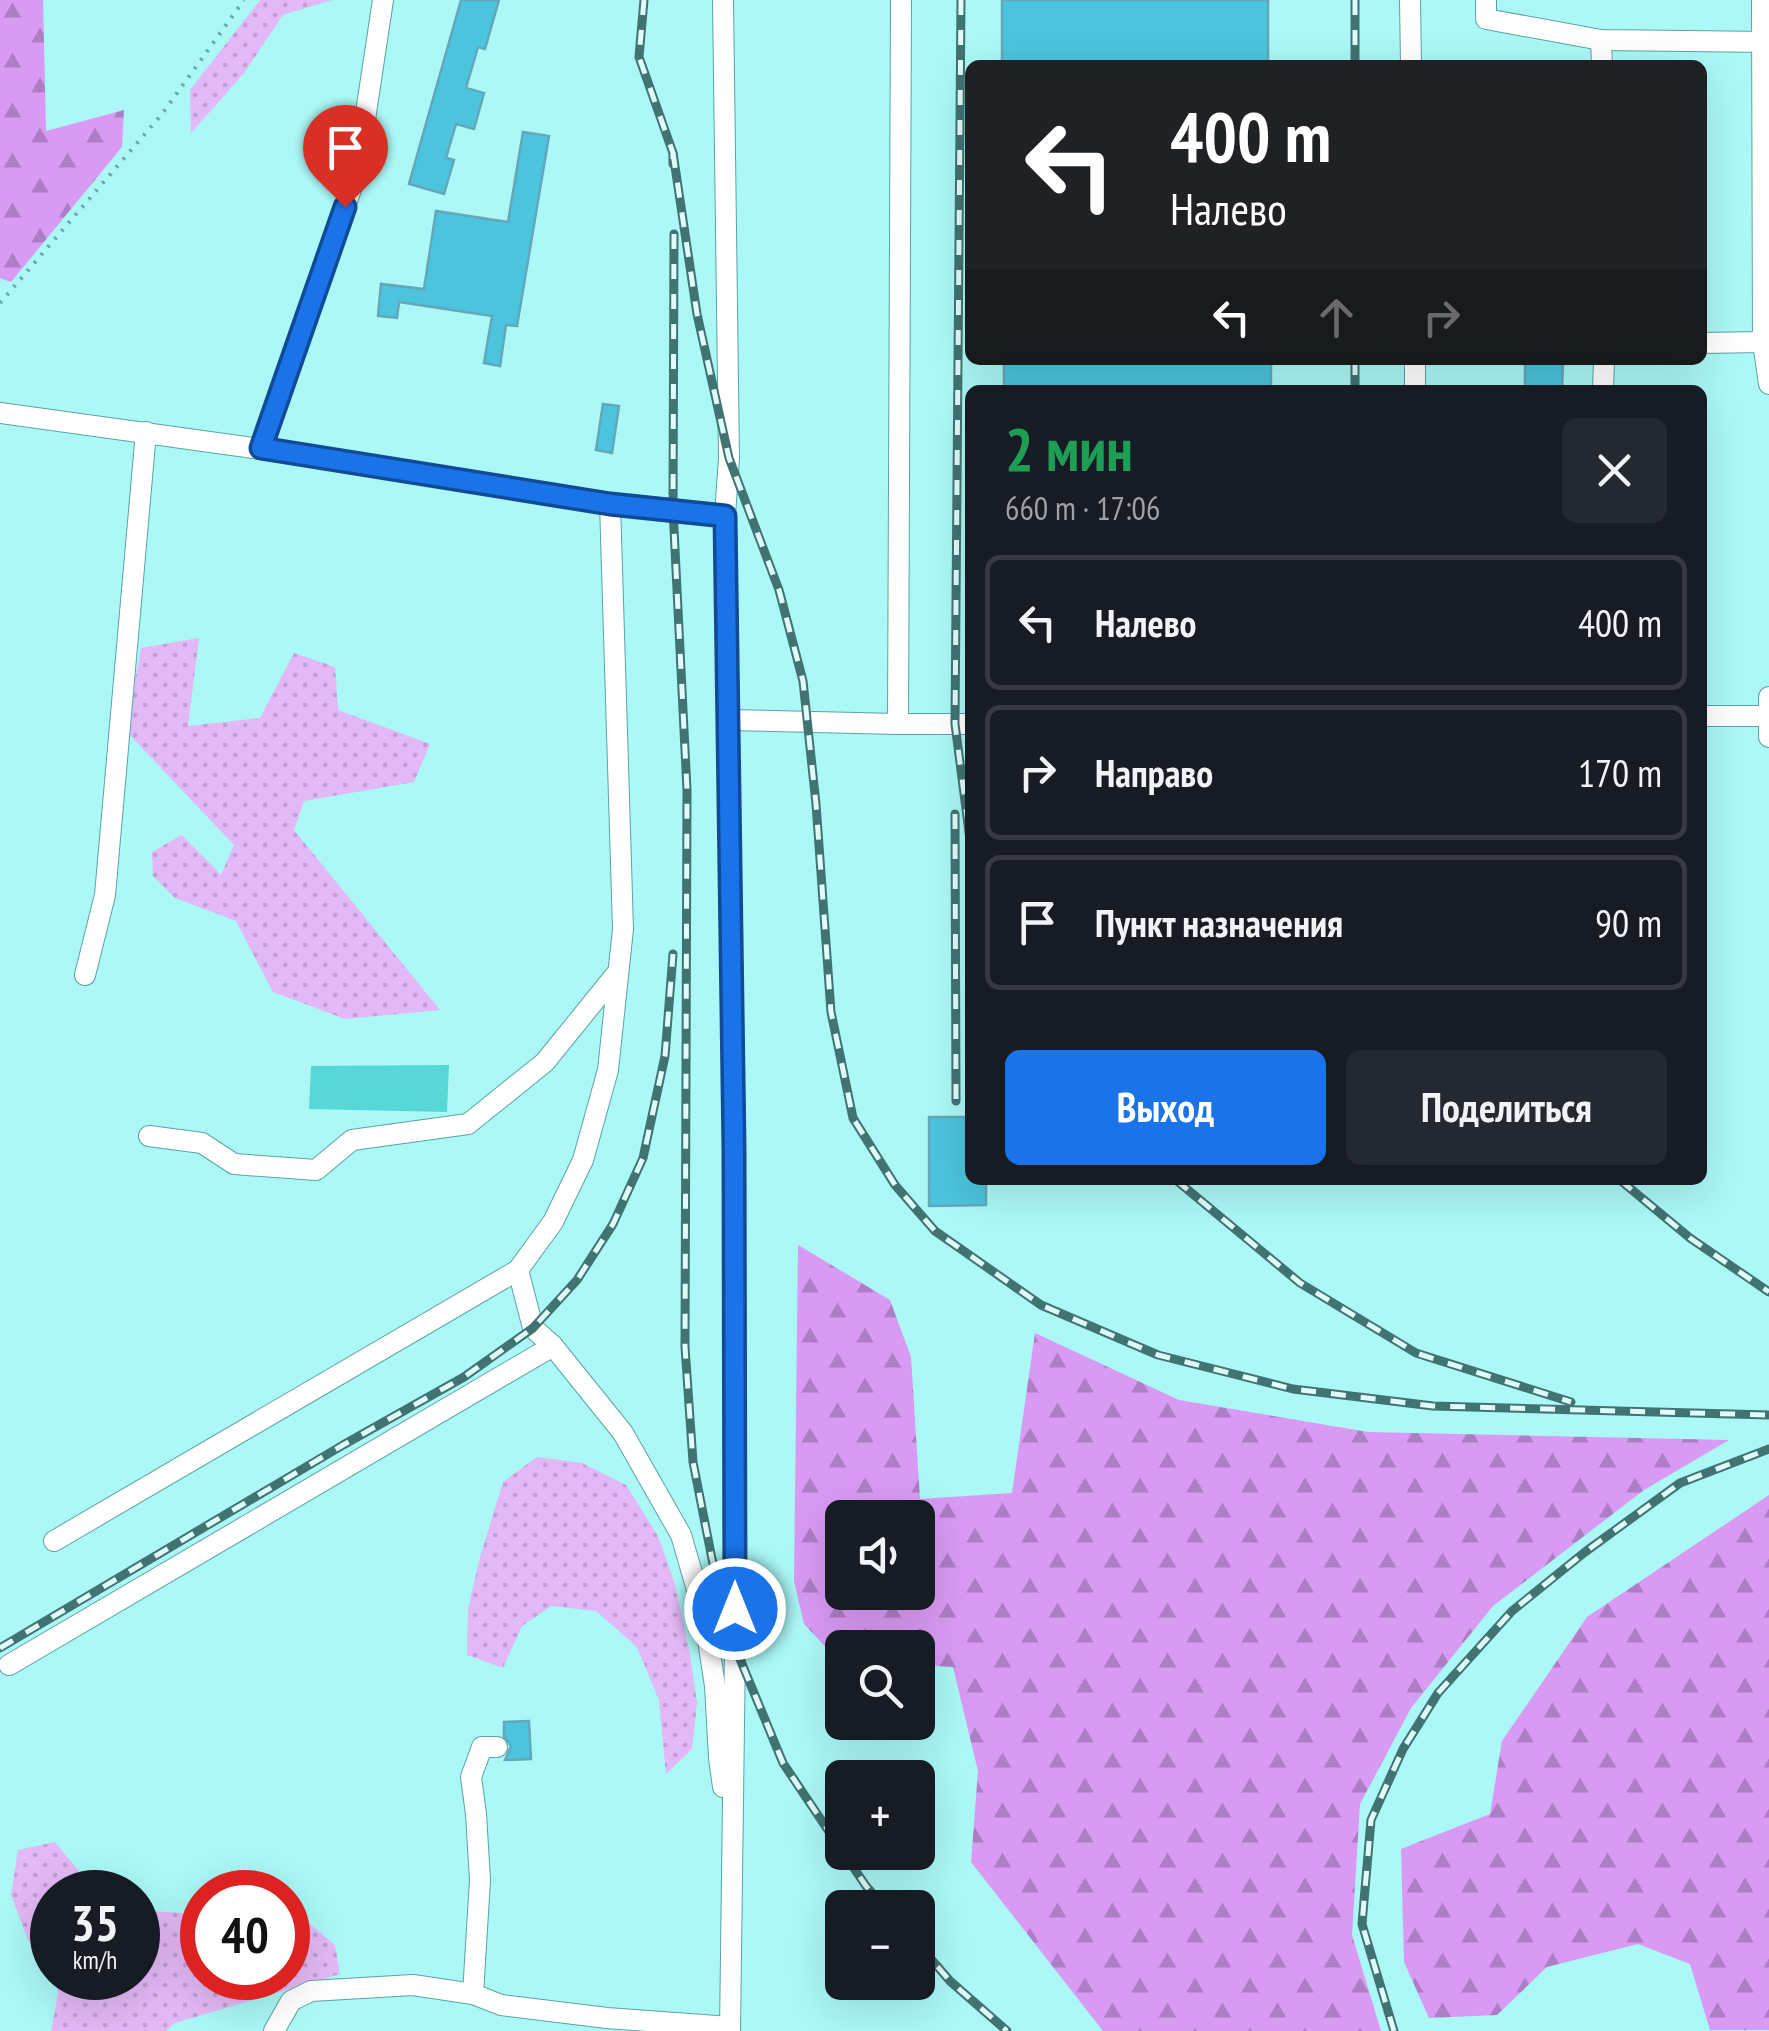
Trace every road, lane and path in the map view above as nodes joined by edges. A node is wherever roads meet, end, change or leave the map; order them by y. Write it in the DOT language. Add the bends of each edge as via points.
graph roads {
  1 [pos="244,0"];
  2 [pos="383,0"];
  3 [pos="723,0"];
  4 [pos="900,0"];
  5 [pos="1410,0"];
  6 [pos="1486,0"];
  7 [pos="1762,0"];
  8 [pos="1601,40"];
  9 [pos="1766,42"];
  10 [pos="1411,60"];
  11 [pos="1602,60"];
  12 [pos="0,303"];
  13 [pos="1707,342"];
  14 [pos="1763,342"];
  15 [pos="1769,384"];
  16 [pos="0,414"];
  17 [pos="146,432"];
  18 [pos="261,448"];
  19 [pos="610,504"];
  20 [pos="725,516"];
  21 [pos="1769,697"];
  22 [pos="1707,716"];
  23 [pos="1769,716"];
  24 [pos="728,720"];
  25 [pos="898,724"];
  26 [pos="965,724"];
  27 [pos="1769,737"];
  28 [pos="618,972"];
  29 [pos="85,974"];
  30 [pos="149,1136"];
  31 [pos="518,1270"];
  32 [pos="553,1346"];
  33 [pos="54,1541"];
  34 [pos="9,1665"];
  35 [pos="497,1746"];
  36 [pos="733,1848"];
  37 [pos="473,1994"];
  38 [pos="730,2029"];
  39 [pos="274,2031"];
  1 -- 12 [label="path" via="162,114"];
  2 -- 18 [label="street" via="357,172"];
  3 -- 20 [label="street"];
  4 -- 25 [label="street"];
  5 -- 10 [label="street"];
  6 -- 8 [label="street" via="1486,19"];
  7 -- 9 [label="street"];
  8 -- 9 [label="street"];
  8 -- 11 [label="street"];
  9 -- 14 [label="street"];
  13 -- 14 [label="street"];
  14 -- 15 [label="street"];
  16 -- 17 [label="street"];
  17 -- 18 [label="street"];
  17 -- 29 [label="street" via="105,895"];
  18 -- 19 [label="street"];
  19 -- 20 [label="street"];
  19 -- 28 [label="street" via="623,928"];
  20 -- 24 [label="street"];
  21 -- 23 [label="street"];
  22 -- 23 [label="street"];
  23 -- 27 [label="street"];
  24 -- 25 [label="street"];
  24 -- 36 [label="street"];
  25 -- 26 [label="street"];
  28 -- 30 [label="street" via="545,1062 468,1124 352,1140 316,1170 234,1164 202,1144"];
  28 -- 31 [label="street" via="608,1070 583,1160 554,1222"];
  31 -- 32 [label="street" via="533,1328"];
  31 -- 33 [label="street"];
  32 -- 34 [label="street"];
  32 -- 36 [label="street" via="622,1433 681,1536 704,1614"];
  35 -- 37 [label="street" via="482,1746 471,1777 480,1880"];
  36 -- 38 [label="street"];
  37 -- 38 [label="street" via="500,2005"];
  37 -- 39 [label="street" via="413,1985 311,1990 291,2002"];
}
